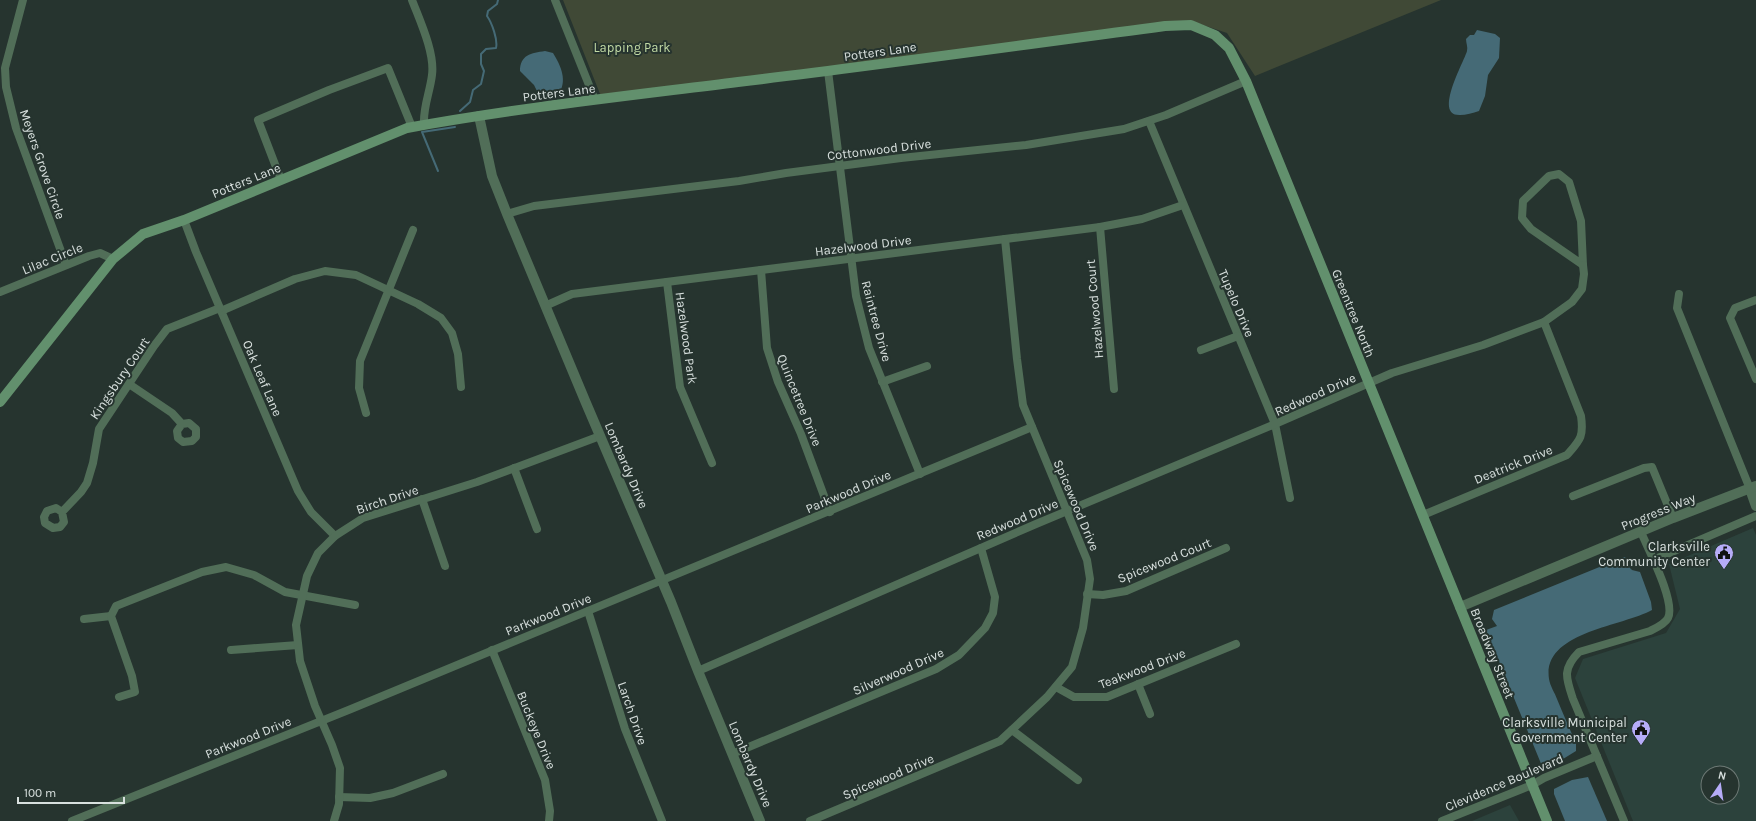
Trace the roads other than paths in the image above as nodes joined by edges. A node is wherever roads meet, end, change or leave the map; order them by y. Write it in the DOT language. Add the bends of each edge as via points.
graph roads {
  1 [pos="23,0"];
  2 [pos="412,0"];
  3 [pos="554,0"];
  4 [pos="1214,34"];
  5 [pos="828,71"];
  6 [pos="1246,81"];
  7 [pos="595,100"];
  8 [pos="479,116"];
  9 [pos="1149,121"];
  10 [pos="424,124"];
  11 [pos="412,127"];
  12 [pos="840,166"];
  13 [pos="280,180"];
  14 [pos="1183,205"];
  15 [pos="507,214"];
  16 [pos="184,220"];
  17 [pos="1100,227"];
  18 [pos="413,230"];
  19 [pos="1005,239"];
  20 [pos="113,259"];
  21 [pos="851,259"];
  22 [pos="1583,264"];
  23 [pos="66,265"];
  24 [pos="761,270"];
  25 [pos="667,282"];
  26 [pos="388,291"];
  27 [pos="0,292"];
  28 [pos="1679,294"];
  29 [pos="1756,300"];
  30 [pos="545,306"];
  31 [pos="220,310"];
  32 [pos="1544,322"];
  33 [pos="1238,336"];
  34 [pos="1201,350"];
  35 [pos="927,366"];
  36 [pos="1756,379"];
  37 [pos="882,382"];
  38 [pos="1368,383"];
  39 [pos="129,384"];
  40 [pos="461,386"];
  41 [pos="1114,389"];
  42 [pos="0,402"];
  43 [pos="366,413"];
  44 [pos="182,424"];
  45 [pos="1275,424"];
  46 [pos="1032,427"];
  47 [pos="600,436"];
  48 [pos="712,463"];
  49 [pos="514,468"];
  50 [pos="920,474"];
  51 [pos="1753,487"];
  52 [pos="1573,496"];
  53 [pos="1290,498"];
  54 [pos="422,499"];
  55 [pos="1756,506"];
  56 [pos="1066,511"];
  57 [pos="62,512"];
  58 [pos="830,512"];
  59 [pos="1423,514"];
  60 [pos="1756,516"];
  61 [pos="1673,518"];
  62 [pos="537,530"];
  63 [pos="1641,532"];
  64 [pos="335,536"];
  65 [pos="981,548"];
  66 [pos="1226,548"];
  67 [pos="1653,560"];
  68 [pos="445,566"];
  69 [pos="662,580"];
  70 [pos="1087,594"];
  71 [pos="303,595"];
  72 [pos="355,605"];
  73 [pos="1460,606"];
  74 [pos="588,611"];
  75 [pos="111,616"];
  76 [pos="84,619"];
  77 [pos="1236,644"];
  78 [pos="298,645"];
  79 [pos="231,650"];
  80 [pos="492,650"];
  81 [pos="698,671"];
  82 [pos="1138,684"];
  83 [pos="1056,687"];
  84 [pos="119,697"];
  85 [pos="1150,714"];
  86 [pos="322,721"];
  87 [pos="1012,730"];
  88 [pos="732,754"];
  89 [pos="1597,756"];
  90 [pos="443,774"];
  91 [pos="1078,780"];
  92 [pos="1532,785"];
  93 [pos="339,797"];
  94 [pos="72,821"];
  95 [pos="334,821"];
  96 [pos="549,821"];
  97 [pos="662,821"];
  98 [pos="760,821"];
  99 [pos="810,821"];
  100 [pos="1442,821"];
  101 [pos="1547,821"];
  102 [pos="1624,821"];
  1 -- 23 [label="street, Meyers Grove Circle" via="5,68 6,87 16,128"];
  2 -- 10 [label="street" via="432,60"];
  3 -- 7 [label="street"];
  4 -- 5 [label="main road, Potters Lane" via="1191,25 1165,26"];
  4 -- 6 [label="main road, Greentree North" via="1229,48"];
  5 -- 7 [label="main road, Potters Lane"];
  5 -- 12 [label="street, Raintree Drive"];
  6 -- 9 [label="street, Cottonwood Drive"];
  6 -- 38 [label="main road, Greentree North"];
  7 -- 8 [label="main road, Potters Lane"];
  8 -- 10 [label="main road, Potters Lane"];
  8 -- 15 [label="street, Lombardy Drive" via="492,176"];
  9 -- 12 [label="street, Cottonwood Drive" via="1124,129 1026,145"];
  9 -- 14 [label="street, Tupelo Drive"];
  10 -- 11 [label="main road, Potters Lane"];
  11 -- 13 [label="main road, Potters Lane"];
  11 -- 13 [label="street" via="388,68 329,90 258,120"];
  12 -- 15 [label="street, Cottonwood Drive" via="534,206"];
  12 -- 21 [label="street, Raintree Drive"];
  13 -- 16 [label="main road, Potters Lane"];
  14 -- 17 [label="street, Hazelwood Drive" via="1142,220"];
  14 -- 33 [label="street, Tupelo Drive"];
  15 -- 30 [label="street, Lombardy Drive"];
  16 -- 20 [label="main road, Potters Lane" via="143,234"];
  16 -- 31 [label="street, Oak Leaf Lane"];
  17 -- 19 [label="street, Hazelwood Drive"];
  17 -- 41 [label="street, Hazelwood Court"];
  18 -- 26 [label="street"];
  19 -- 21 [label="street, Hazelwood Drive"];
  19 -- 46 [label="street, Spicewood Drive" via="1016,359 1023,405"];
  20 -- 23 [label="street, Lilac Circle" via="100,254"];
  20 -- 42 [label="main road, Potters Lane"];
  21 -- 24 [label="street, Hazelwood Drive"];
  21 -- 37 [label="street, Raintree Drive" via="856,296 869,348"];
  22 -- 22 [label="street, Redwood Drive" via="1582,220 1569,182 1560,174 1549,176 1522,202 1522,218 1531,229"];
  22 -- 32 [label="street, Redwood Drive" via="1582,289 1572,302"];
  23 -- 27 [label="street, Lilac Circle"];
  24 -- 25 [label="street, Hazelwood Drive"];
  24 -- 58 [label="street, Quincetree Drive" via="767,348"];
  25 -- 30 [label="street, Hazelwood Drive" via="572,294"];
  25 -- 48 [label="street, Hazelwood Park" via="680,387"];
  26 -- 31 [label="street, Kingsbury Court" via="356,275 325,271 295,279"];
  26 -- 40 [label="street, Kingsbury Court" via="418,304 441,318 452,332 458,354"];
  26 -- 43 [label="street" via="360,360 359,388"];
  28 -- 51 [label="street" via="1677,308"];
  29 -- 36 [label="street" via="1735,308 1730,318"];
  30 -- 47 [label="street, Lombardy Drive"];
  31 -- 39 [label="street, Kingsbury Court" via="168,329"];
  31 -- 64 [label="street, Oak Leaf Lane" via="298,491 311,512"];
  32 -- 38 [label="street, Redwood Drive"];
  32 -- 59 [label="street, Deatrick Drive" via="1581,416 1581,438 1566,456"];
  33 -- 34 [label="street"];
  33 -- 45 [label="street, Tupelo Drive"];
  35 -- 37 [label="street"];
  37 -- 50 [label="street, Raintree Drive"];
  38 -- 45 [label="street, Redwood Drive"];
  38 -- 59 [label="main road, Greentree North"];
  39 -- 44 [label="street" via="172,413"];
  39 -- 57 [label="street, Kingsbury Court" via="99,429 94,463 86,483"];
  45 -- 53 [label="street, Tupelo Drive"];
  45 -- 56 [label="street, Redwood Drive"];
  46 -- 50 [label="street, Parkwood Drive"];
  46 -- 56 [label="street, Spicewood Drive"];
  47 -- 49 [label="street, Birch Drive"];
  47 -- 69 [label="street, Lombardy Drive"];
  49 -- 54 [label="street, Birch Drive"];
  49 -- 62 [label="street"];
  50 -- 58 [label="street, Parkwood Drive"];
  51 -- 55 [label="street"];
  51 -- 61 [label="street, Progress Way"];
  52 -- 61 [label="street" via="1652,467"];
  54 -- 64 [label="street, Birch Drive" via="363,518"];
  54 -- 68 [label="street"];
  56 -- 65 [label="street, Redwood Drive"];
  56 -- 70 [label="street, Spicewood Drive" via="1087,560 1090,579"];
  58 -- 69 [label="street, Parkwood Drive"];
  59 -- 73 [label="main road, Greentree North"];
  60 -- 67 [label="street"];
  61 -- 63 [label="street, Progress Way"];
  63 -- 67 [label="street"];
  63 -- 73 [label="street, Progress Way"];
  64 -- 71 [label="street, Birch Drive" via="318,553 307,576"];
  65 -- 81 [label="street, Redwood Drive"];
  65 -- 88 [label="street, Silverwood Drive" via="995,597 993,613 985,628 960,655 936,669"];
  66 -- 70 [label="street, Spicewood Court" via="1126,591 1103,595"];
  67 -- 89 [label="street" via="1670,605 1668,619 1650,631 1579,652 1570,660 1566,672 1573,699"];
  69 -- 74 [label="street, Parkwood Drive"];
  69 -- 81 [label="street, Lombardy Drive"];
  70 -- 83 [label="street, Spicewood Drive" via="1083,628 1072,667"];
  71 -- 72 [label="street"];
  71 -- 75 [label="street" via="286,592 254,574 226,567 202,572 116,606"];
  71 -- 78 [label="street, Birch Drive" via="296,625"];
  73 -- 92 [label="main road, Broadway Street"];
  74 -- 80 [label="street, Parkwood Drive"];
  74 -- 97 [label="street, Larch Drive" via="625,730"];
  75 -- 76 [label="street"];
  75 -- 84 [label="street" via="132,676 134,692"];
  77 -- 82 [label="street, Teakwood Drive"];
  78 -- 79 [label="street"];
  78 -- 86 [label="street, Birch Drive" via="300,661"];
  80 -- 86 [label="street, Parkwood Drive"];
  80 -- 96 [label="street, Buckeye Drive" via="545,780"];
  81 -- 88 [label="street, Lombardy Drive"];
  82 -- 83 [label="street, Teakwood Drive" via="1099,698 1074,697"];
  82 -- 85 [label="street"];
  83 -- 87 [label="street, Spicewood Drive"];
  86 -- 93 [label="street, Birch Drive" via="340,768"];
  86 -- 94 [label="street, Parkwood Drive"];
  87 -- 91 [label="street"];
  87 -- 99 [label="street, Spicewood Drive" via="1000,741"];
  88 -- 98 [label="street, Lombardy Drive"];
  89 -- 92 [label="street, Clevidence Boulevard"];
  89 -- 102 [label="street"];
  90 -- 93 [label="street" via="393,793 370,798"];
  92 -- 100 [label="street, Clevidence Boulevard"];
  92 -- 101 [label="main road, Broadway Street"];
  93 -- 95 [label="street, Birch Drive"];
}
